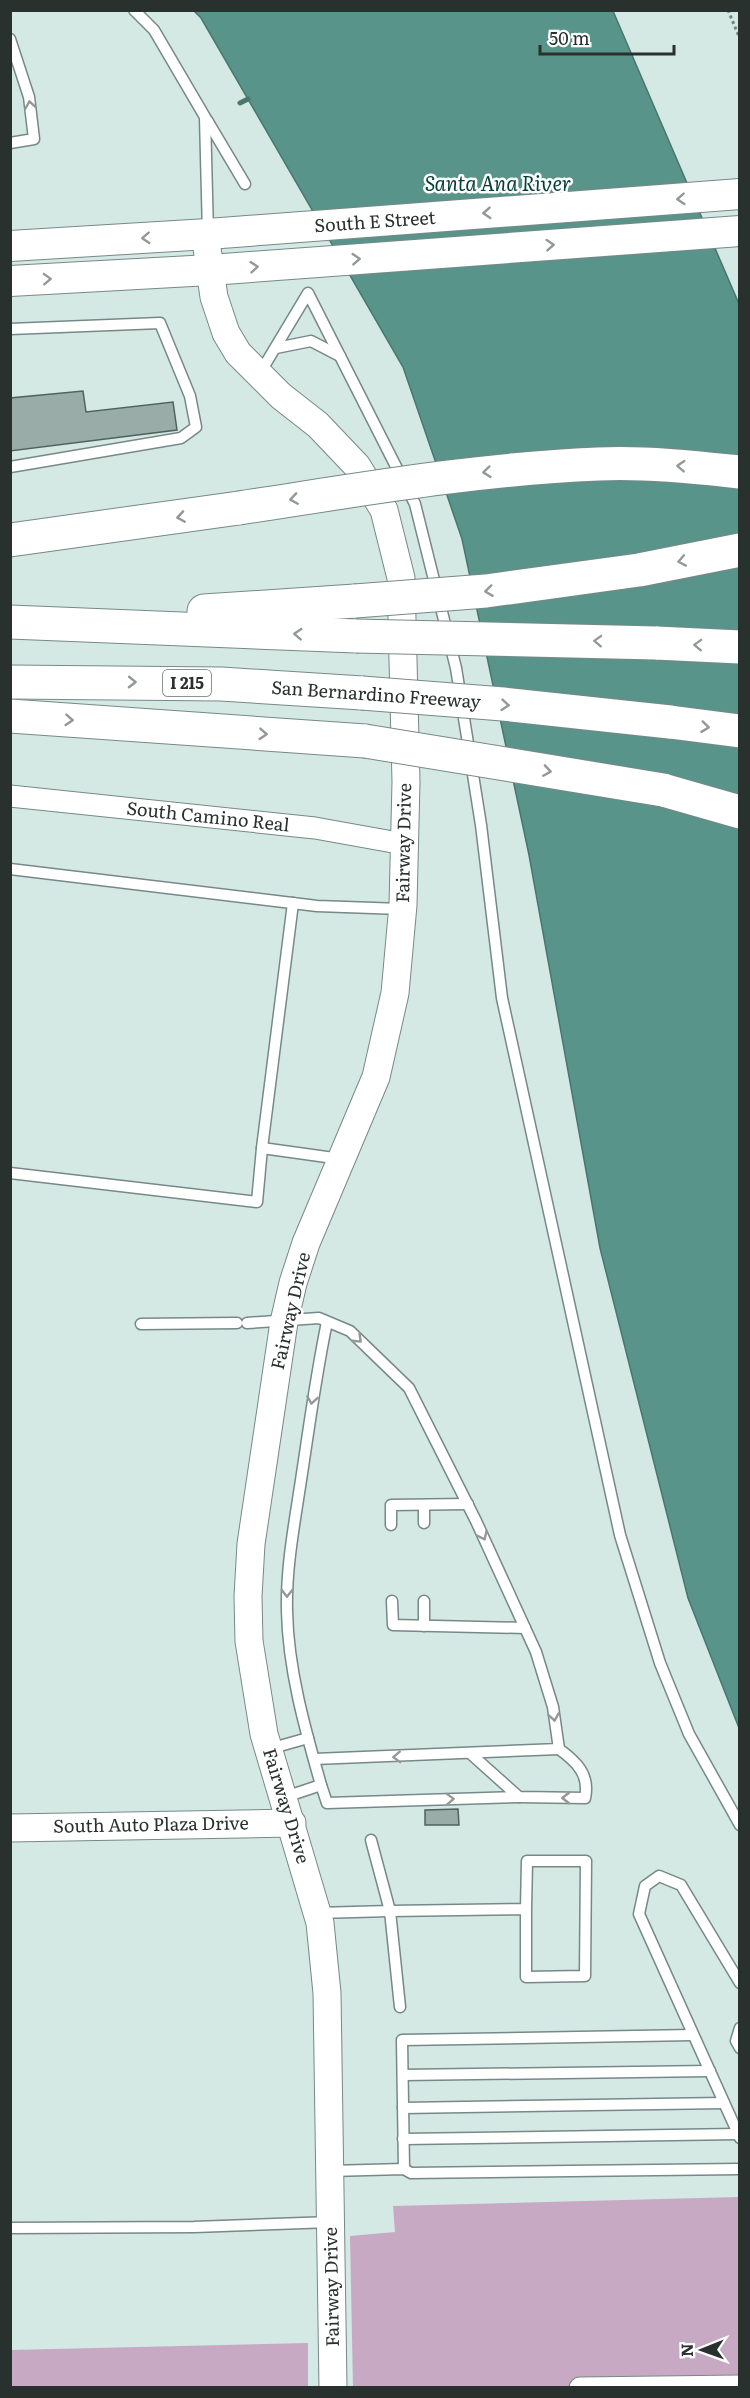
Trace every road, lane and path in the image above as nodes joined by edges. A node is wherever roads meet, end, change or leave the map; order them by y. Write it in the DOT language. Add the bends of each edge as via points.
graph roads {
  1 [pos="134,10"];
  2 [pos="728,10"];
  3 [pos="733,22"];
  4 [pos="740,23"];
  5 [pos="10,39"];
  6 [pos="740,39"];
  7 [pos="205,117"];
  8 [pos="10,143"];
  9 [pos="245,184"];
  10 [pos="740,194"];
  11 [pos="740,231"];
  12 [pos="206,234"];
  13 [pos="10,246"];
  14 [pos="210,270"];
  15 [pos="10,281"];
  16 [pos="10,329"];
  17 [pos="276,348"];
  18 [pos="340,357"];
  19 [pos="260,375"];
  20 [pos="10,467"];
  21 [pos="740,472"];
  22 [pos="10,540"];
  23 [pos="740,550"];
  24 [pos="23,622"];
  25 [pos="740,647"];
  26 [pos="10,682"];
  27 [pos="10,716"];
  28 [pos="740,731"];
  29 [pos="663,790"];
  30 [pos="10,796"];
  31 [pos="740,804"];
  32 [pos="740,812"];
  33 [pos="404,844"];
  34 [pos="10,869"];
  35 [pos="293,903"];
  36 [pos="403,909"];
  37 [pos="262,1148"];
  38 [pos="341,1159"];
  39 [pos="10,1173"];
  40 [pos="284,1322"];
  41 [pos="327,1322"];
  42 [pos="141,1324"];
  43 [pos="468,1504"];
  44 [pos="424,1505"];
  45 [pos="424,1523"];
  46 [pos="392,1525"];
  47 [pos="392,1601"];
  48 [pos="424,1601"];
  49 [pos="424,1626"];
  50 [pos="525,1628"];
  51 [pos="308,1738"];
  52 [pos="269,1749"];
  53 [pos="559,1749"];
  54 [pos="472,1755"];
  55 [pos="314,1759"];
  56 [pos="321,1785"];
  57 [pos="285,1797"];
  58 [pos="519,1797"];
  59 [pos="292,1823"];
  60 [pos="740,1825"];
  61 [pos="10,1828"];
  62 [pos="371,1840"];
  63 [pos="526,1909"];
  64 [pos="390,1911"];
  65 [pos="317,1914"];
  66 [pos="740,1983"];
  67 [pos="400,2007"];
  68 [pos="740,2028"];
  69 [pos="693,2035"];
  70 [pos="740,2048"];
  71 [pos="710,2071"];
  72 [pos="402,2075"];
  73 [pos="724,2103"];
  74 [pos="403,2108"];
  75 [pos="739,2136"];
  76 [pos="403,2139"];
  77 [pos="404,2169"];
  78 [pos="740,2169"];
  79 [pos="330,2171"];
  80 [pos="331,2222"];
  81 [pos="10,2228"];
  82 [pos="740,2386"];
  83 [pos="333,2388"];
  84 [pos="580,2388"];
  1 -- 7 [label="lane" via="154,30"];
  2 -- 3 [label="path"];
  3 -- 4 [label="path"];
  3 -- 6 [label="path"];
  8 -- 5 [label="lane, one-way" via="34,139 29,97"];
  7 -- 9 [label="lane"];
  7 -- 12 [label="lane"];
  10 -- 12 [label="main road, South E Street, one-way"];
  14 -- 11 [label="main road, South E Street, one-way"];
  12 -- 13 [label="main road, South E Street, one-way"];
  12 -- 14 [label="street, Fairway Drive"];
  15 -- 14 [label="main road, South E Street, one-way"];
  14 -- 19 [label="street, Fairway Drive" via="215,304 226,333 238,353"];
  16 -- 20 [label="lane" via="160,323 190,396 196,427 181,438"];
  17 -- 18 [label="lane" via="311,341"];
  17 -- 18 [label="lane" via="308,292"];
  17 -- 19 [label="lane"];
  18 -- 60 [label="lane" via="415,504 456,668 481,825 502,998 620,1534 660,1663 689,1734"];
  19 -- 33 [label="street, Fairway Drive" via="318,425 357,466 384,510 401,578"];
  21 -- 22 [label="highway, one-way, bridge" via="600,464 447,476"];
  23 -- 24 [label="highway, one-way, bridge" via="639,570 486,591"];
  25 -- 24 [label="highway, one-way, bridge"];
  26 -- 28 [label="highway, San Bernardino Freeway / I 215, one-way, bridge" via="221,684 362,693 503,704"];
  27 -- 29 [label="highway, one-way, bridge" via="365,741"];
  29 -- 31 [label="highway"];
  29 -- 32 [label="highway"];
  30 -- 33 [label="street, South Camino Real" via="315,828"];
  33 -- 36 [label="street, Fairway Drive"];
  34 -- 35 [label="lane"];
  35 -- 36 [label="lane"];
  35 -- 37 [label="lane"];
  36 -- 38 [label="street, Fairway Drive" via="395,993 376,1077"];
  37 -- 38 [label="lane"];
  37 -- 39 [label="lane" via="256,1202"];
  38 -- 40 [label="street, Fairway Drive" via="306,1243"];
  40 -- 41 [label="lane" via="319,1318"];
  40 -- 42 [label="lane"];
  40 -- 52 [label="street, Fairway Drive" via="251,1544 248,1596 251,1659"];
  41 -- 43 [label="lane, one-way" via="350,1331 409,1388"];
  41 -- 51 [label="lane, one-way" via="312,1399 287,1581 287,1613"];
  43 -- 44 [label="lane"];
  43 -- 50 [label="lane, one-way"];
  44 -- 45 [label="lane"];
  44 -- 46 [label="lane" via="391,1505"];
  47 -- 49 [label="lane" via="393,1624"];
  48 -- 49 [label="lane"];
  49 -- 50 [label="lane"];
  50 -- 53 [label="lane, one-way" via="553,1707"];
  51 -- 52 [label="lane"];
  51 -- 55 [label="lane"];
  52 -- 57 [label="street, Fairway Drive"];
  53 -- 54 [label="lane"];
  53 -- 58 [label="lane, one-way" via="578,1763 587,1786 585,1798"];
  54 -- 55 [label="lane, one-way"];
  54 -- 58 [label="lane"];
  55 -- 56 [label="lane"];
  56 -- 57 [label="lane"];
  56 -- 58 [label="lane, one-way" via="327,1803"];
  57 -- 59 [label="street, Fairway Drive"];
  59 -- 61 [label="street, South Auto Plaza Drive"];
  59 -- 65 [label="street, Fairway Drive"];
  62 -- 64 [label="lane"];
  63 -- 63 [label="lane" via="526,1977 585,1976 586,1861 527,1862"];
  63 -- 64 [label="lane"];
  64 -- 65 [label="lane"];
  64 -- 67 [label="lane"];
  65 -- 79 [label="street, Fairway Drive" via="327,1993"];
  66 -- 69 [label="lane" via="681,1885 659,1876 645,1886 639,1914"];
  68 -- 70 [label="lane" via="736,2041"];
  69 -- 71 [label="lane"];
  69 -- 72 [label="lane" via="402,2040"];
  71 -- 72 [label="lane"];
  71 -- 73 [label="lane"];
  72 -- 74 [label="lane"];
  73 -- 74 [label="lane"];
  73 -- 75 [label="lane"];
  74 -- 76 [label="lane"];
  75 -- 76 [label="lane"];
  76 -- 77 [label="lane"];
  77 -- 78 [label="lane" via="411,2174"];
  77 -- 79 [label="lane"];
  79 -- 80 [label="street, Fairway Drive"];
  80 -- 81 [label="lane"];
  80 -- 83 [label="street, Fairway Drive"];
  82 -- 84 [label="street"];
}
